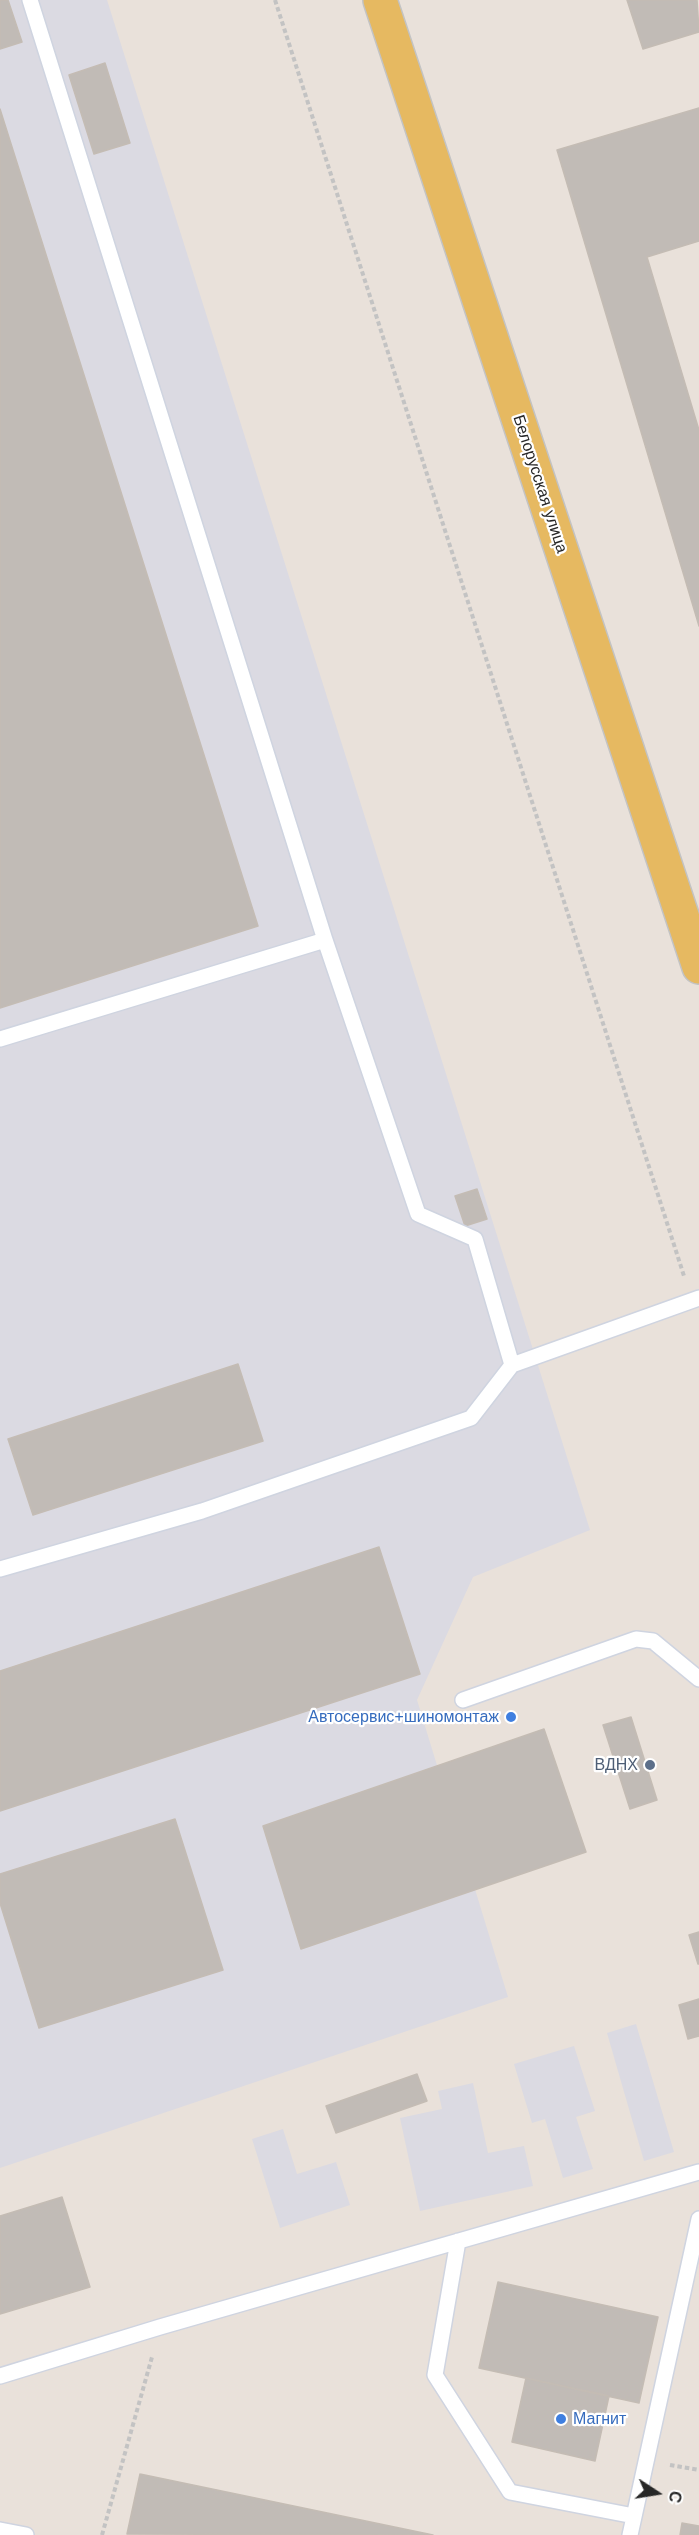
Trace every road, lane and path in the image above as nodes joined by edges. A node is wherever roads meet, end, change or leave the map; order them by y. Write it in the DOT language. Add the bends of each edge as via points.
graph roads {
  1 [pos="30,0"];
  2 [pos="275,0"];
  3 [pos="380,0"];
  4 [pos="324,940"];
  5 [pos="699,967"];
  6 [pos="0,1039"];
  7 [pos="695,1299"];
  8 [pos="512,1365"];
  9 [pos="0,1569"];
  10 [pos="699,1679"];
  11 [pos="463,1700"];
  12 [pos="699,2172"];
  13 [pos="699,2219"];
  14 [pos="458,2241"];
  15 [pos="160,2327"];
  16 [pos="0,2376"];
  17 [pos="669,2465"];
  18 [pos="699,2470"];
  19 [pos="634,2516"];
  20 [pos="0,2530"];
  21 [pos="26,2535"];
  22 [pos="102,2535"];
  23 [pos="630,2535"];
  1 -- 4 [label="lane"];
  2 -- 7 [label="path"];
  3 -- 5 [label="main road, Белорусская улица"];
  4 -- 6 [label="lane"];
  4 -- 8 [label="lane" via="418,1214 475,1239"];
  7 -- 8 [label="lane"];
  8 -- 9 [label="lane" via="471,1418 202,1511"];
  10 -- 11 [label="lane" via="653,1641 636,1639"];
  12 -- 14 [label="lane"];
  13 -- 19 [label="lane"];
  14 -- 15 [label="lane"];
  14 -- 19 [label="lane" via="435,2375 510,2492"];
  15 -- 16 [label="lane"];
  15 -- 22 [label="path"];
  17 -- 18 [label="path"];
  19 -- 23 [label="lane"];
  20 -- 21 [label="lane"];
}
